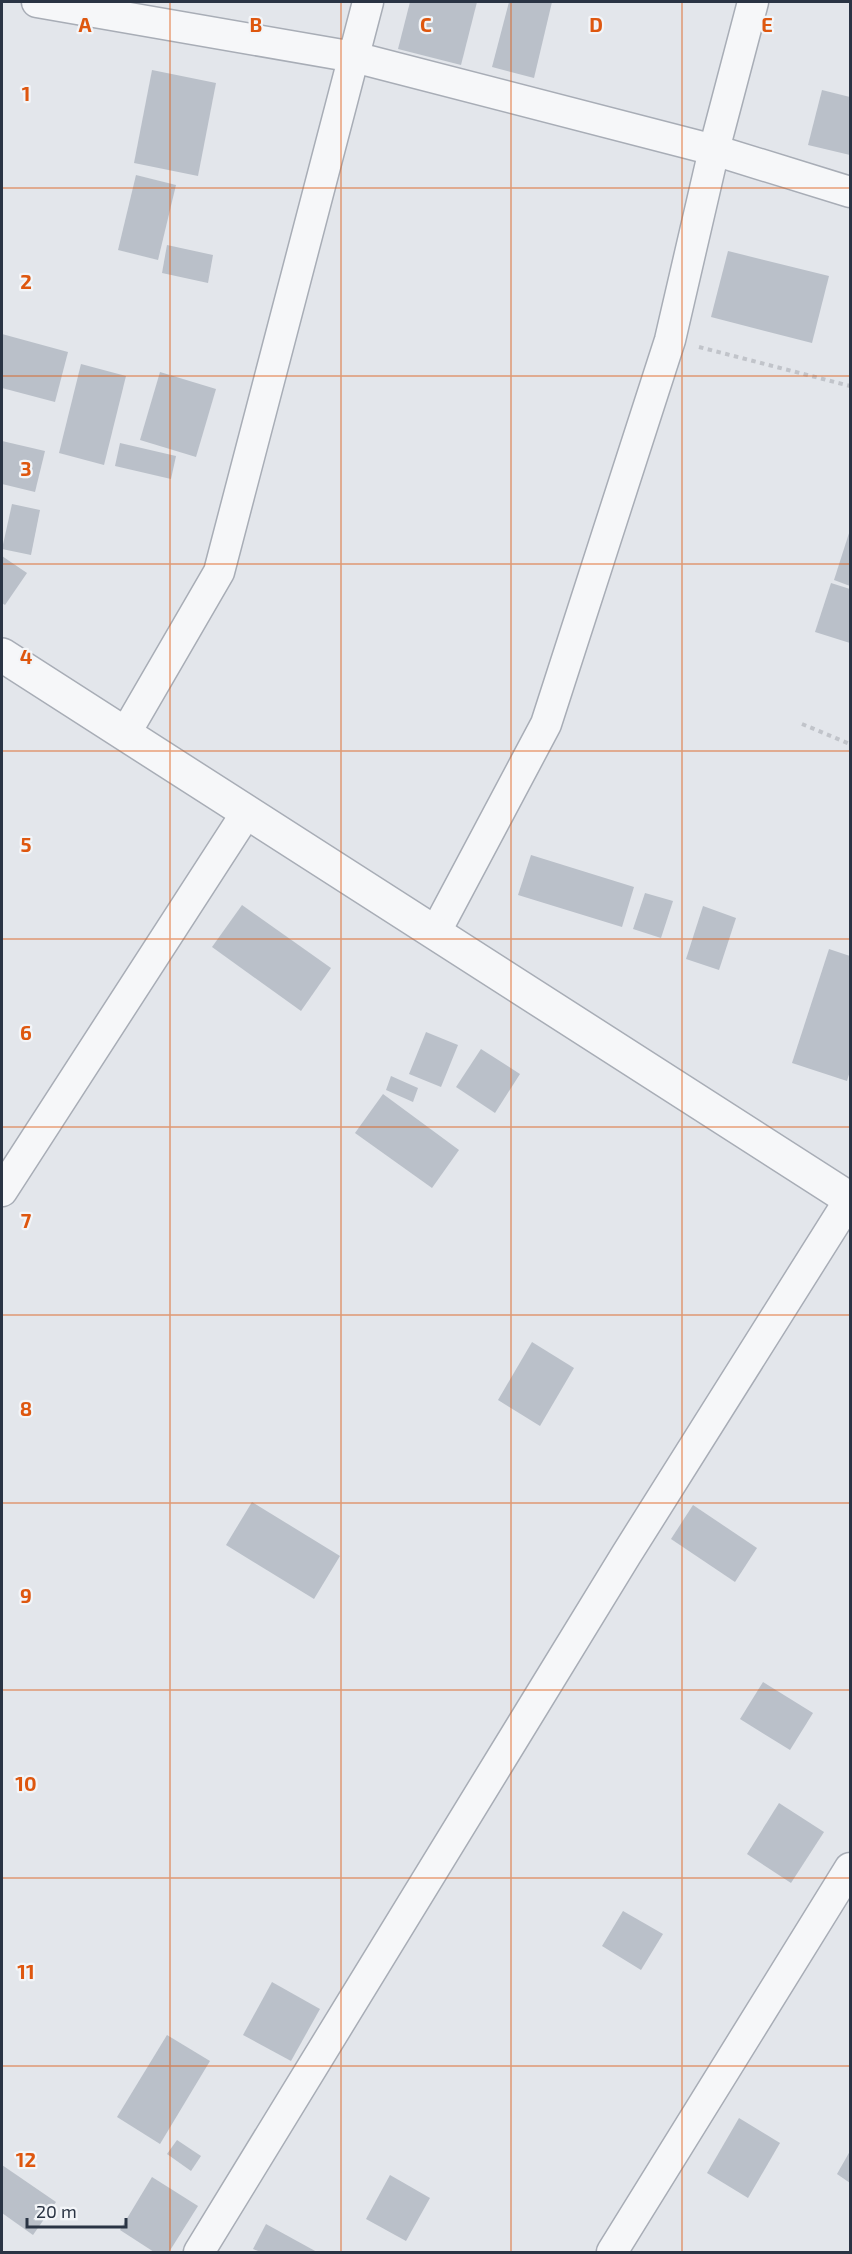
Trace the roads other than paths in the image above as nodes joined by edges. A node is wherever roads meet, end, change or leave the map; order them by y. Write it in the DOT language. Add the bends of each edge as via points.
graph roads {
  1 [pos="37,2"];
  2 [pos="368,2"];
  3 [pos="753,2"];
  4 [pos="354,57"];
  5 [pos="714,150"];
  6 [pos="850,192"];
  7 [pos="2,655"];
  8 [pos="125,734"];
  9 [pos="247,812"];
  10 [pos="435,933"];
  11 [pos="2,1191"];
  12 [pos="850,1199"];
  13 [pos="850,1868"];
  14 [pos="199,2253"];
  15 [pos="612,2253"];
  1 -- 4 [label="street"];
  2 -- 4 [label="street"];
  3 -- 5 [label="street"];
  4 -- 5 [label="street"];
  4 -- 8 [label="street" via="219,572"];
  5 -- 6 [label="street"];
  5 -- 10 [label="street" via="670,340 546,724"];
  7 -- 8 [label="street"];
  8 -- 9 [label="street"];
  9 -- 10 [label="street"];
  9 -- 11 [label="street"];
  10 -- 12 [label="street"];
  12 -- 14 [label="street" via="626,1555"];
  13 -- 15 [label="street"];
}
